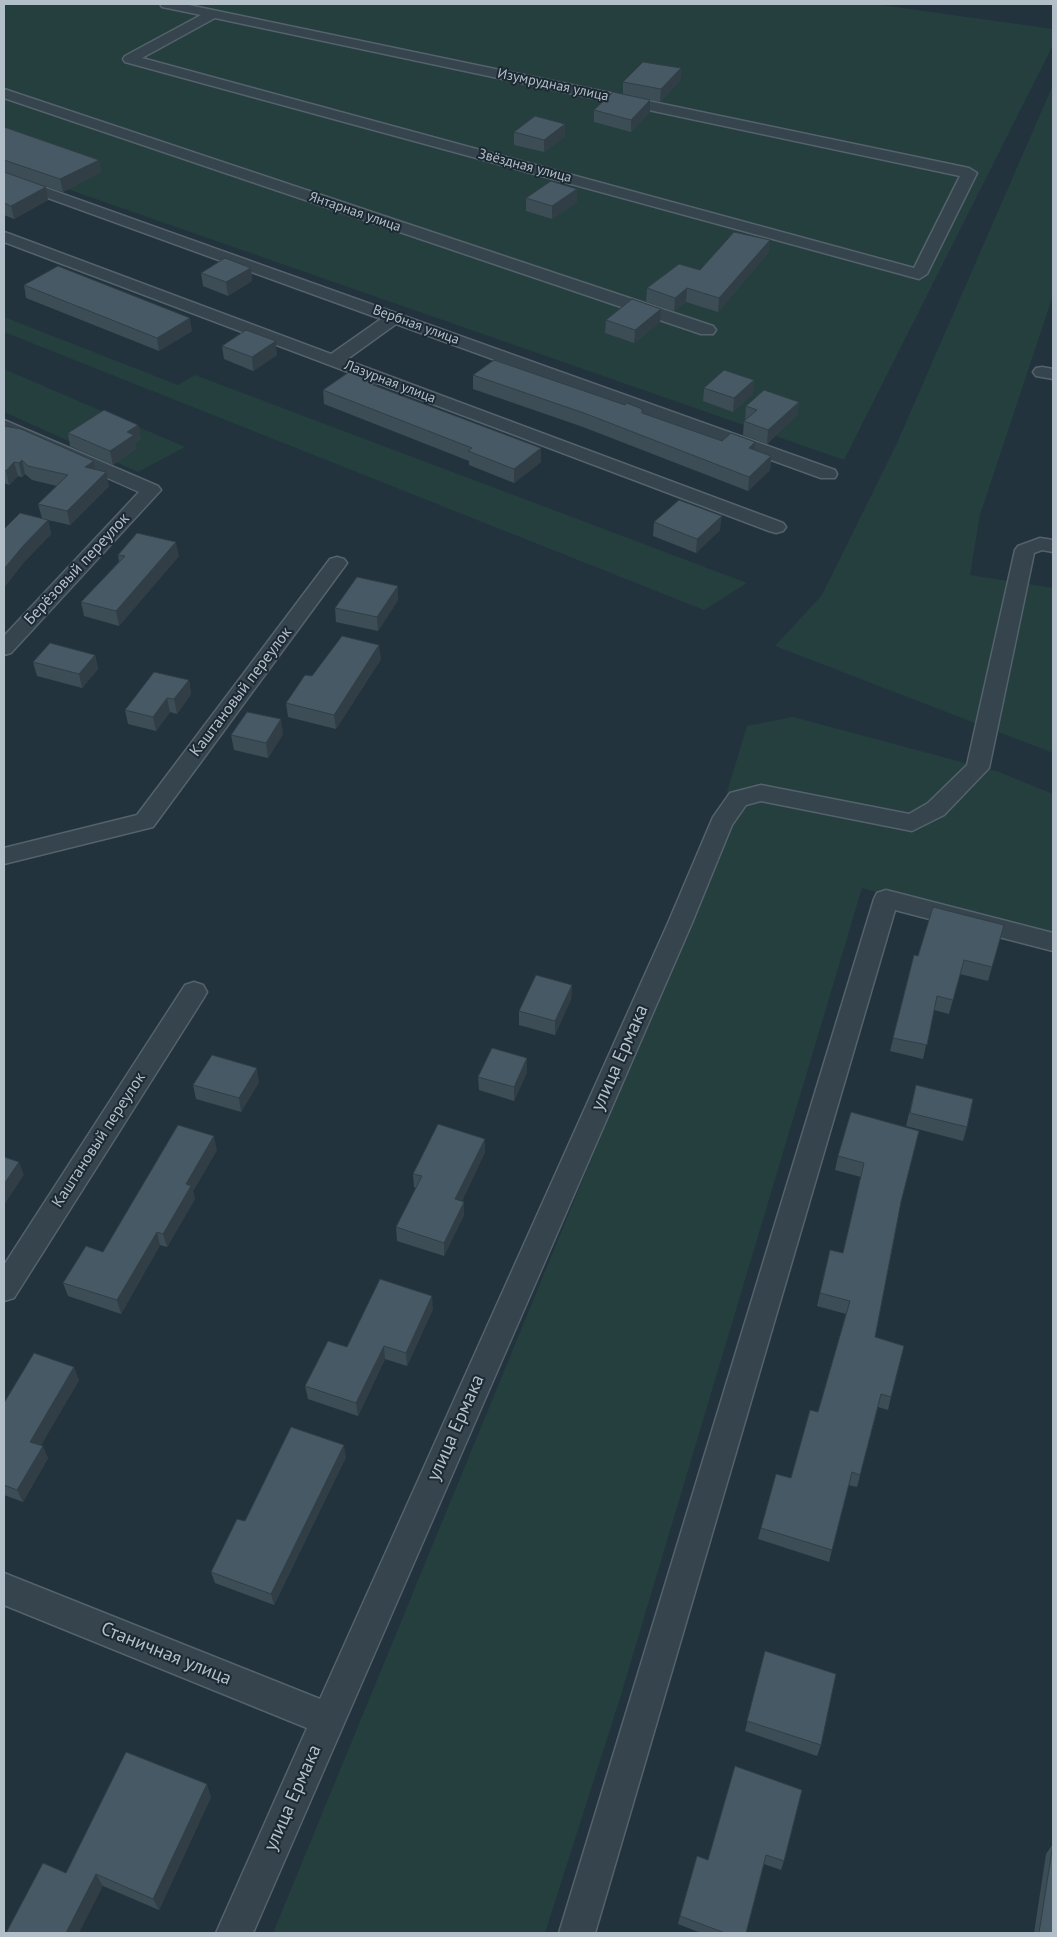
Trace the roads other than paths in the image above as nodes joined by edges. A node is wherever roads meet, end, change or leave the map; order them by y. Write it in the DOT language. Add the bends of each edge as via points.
graph roads {
  1 [pos="167,4"];
  2 [pos="213,14"];
  3 [pos="4,93"];
  4 [pos="4,177"];
  5 [pos="4,237"];
  6 [pos="920,274"];
  7 [pos="395,317"];
  8 [pos="707,330"];
  9 [pos="333,361"];
  10 [pos="4,425"];
  11 [pos="828,474"];
  12 [pos="776,527"];
  13 [pos="1053,546"];
  14 [pos="337,563"];
  15 [pos="4,648"];
  16 [pos="4,856"];
  17 [pos="1053,942"];
  18 [pos="194,992"];
  19 [pos="4,1289"];
  20 [pos="4,1589"];
  21 [pos="328,1719"];
  22 [pos="234,1933"];
  23 [pos="578,1933"];
  1 -- 2 [label="street, Изумрудная улица"];
  2 -- 6 [label="street, Изумрудная улица" via="969,173"];
  2 -- 6 [label="street, Звёздная улица" via="130,59"];
  3 -- 8 [label="street, Янтарная улица"];
  4 -- 7 [label="street, Вербная улица"];
  5 -- 9 [label="street, Лазурная улица"];
  7 -- 9 [label="street"];
  7 -- 11 [label="street, Вербная улица"];
  9 -- 12 [label="street, Лазурная улица"];
  10 -- 15 [label="street, Берёзовый переулок" via="151,490"];
  13 -- 21 [label="street, улица Ермака" via="1040,544 1025,550 978,768 936,809 912,823 761,794 738,799 721,823 680,923"];
  14 -- 16 [label="street, Каштановый переулок" via="145,821"];
  17 -- 23 [label="street" via="886,900"];
  18 -- 19 [label="street, Каштановый переулок"];
  20 -- 21 [label="street, Станичная улица"];
  21 -- 22 [label="street, улица Ермака"];
}
